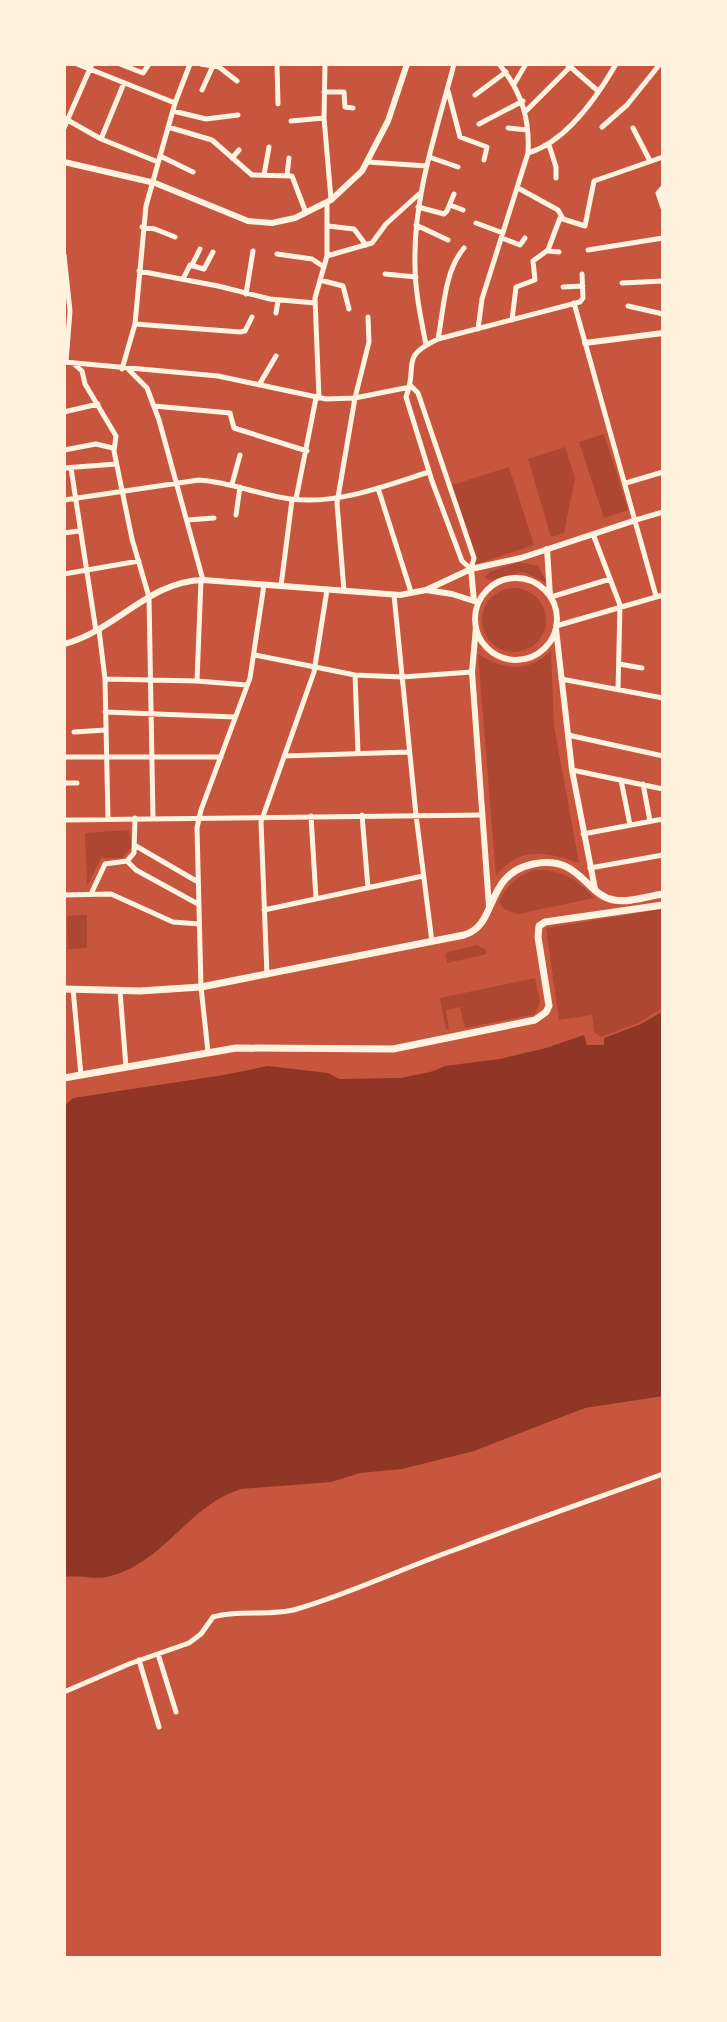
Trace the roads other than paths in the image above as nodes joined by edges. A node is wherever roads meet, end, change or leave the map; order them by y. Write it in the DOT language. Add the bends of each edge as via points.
graph roads {
  1 [pos="77,64"];
  2 [pos="120,64"];
  3 [pos="149,64"];
  4 [pos="190,64"];
  5 [pos="201,64"];
  6 [pos="277,64"];
  7 [pos="325,64"];
  8 [pos="407,64"];
  9 [pos="454,64"];
  10 [pos="499,64"];
  11 [pos="526,64"];
  12 [pos="616,64"];
  13 [pos="660,64"];
  14 [pos="570,65"];
  15 [pos="91,67"];
  16 [pos="213,67"];
  17 [pos="506,72"];
  18 [pos="237,81"];
  19 [pos="124,83"];
  20 [pos="514,84"];
  21 [pos="448,89"];
  22 [pos="202,90"];
  23 [pos="598,91"];
  24 [pos="324,92"];
  25 [pos="475,95"];
  26 [pos="523,101"];
  27 [pos="175,103"];
  28 [pos="278,104"];
  29 [pos="353,108"];
  30 [pos="173,111"];
  31 [pos="526,111"];
  32 [pos="238,115"];
  33 [pos="324,118"];
  34 [pos="66,119"];
  35 [pos="291,121"];
  36 [pos="479,124"];
  37 [pos="168,127"];
  38 [pos="602,127"];
  39 [pos="64,128"];
  40 [pos="508,128"];
  41 [pos="633,128"];
  42 [pos="528,130"];
  43 [pos="101,139"];
  44 [pos="549,145"];
  45 [pos="269,147"];
  46 [pos="239,150"];
  47 [pos="528,153"];
  48 [pos="429,157"];
  49 [pos="663,157"];
  50 [pos="232,158"];
  51 [pos="289,158"];
  52 [pos="159,159"];
  53 [pos="484,160"];
  54 [pos="650,161"];
  55 [pos="64,162"];
  56 [pos="368,162"];
  57 [pos="427,166"];
  58 [pos="458,167"];
  59 [pos="193,172"];
  60 [pos="264,175"];
  61 [pos="287,175"];
  62 [pos="556,178"];
  63 [pos="152,182"];
  64 [pos="663,187"];
  65 [pos="518,188"];
  66 [pos="421,192"];
  67 [pos="454,194"];
  68 [pos="329,201"];
  69 [pos="450,205"];
  70 [pos="418,207"];
  71 [pos="663,208"];
  72 [pos="463,210"];
  73 [pos="306,214"];
  74 [pos="561,217"];
  75 [pos="476,223"];
  76 [pos="416,225"];
  77 [pos="328,226"];
  78 [pos="142,227"];
  79 [pos="502,236"];
  80 [pos="175,237"];
  81 [pos="525,238"];
  82 [pos="663,238"];
  83 [pos="448,240"];
  84 [pos="366,245"];
  85 [pos="464,248"];
  86 [pos="200,249"];
  87 [pos="588,250"];
  88 [pos="253,251"];
  89 [pos="548,251"];
  90 [pos="213,252"];
  91 [pos="559,252"];
  92 [pos="277,254"];
  93 [pos="64,255"];
  94 [pos="327,256"];
  95 [pos="192,265"];
  96 [pos="324,267"];
  97 [pos="139,271"];
  98 [pos="385,274"];
  99 [pos="582,274"];
  100 [pos="65,275"];
  101 [pos="416,277"];
  102 [pos="183,279"];
  103 [pos="320,280"];
  104 [pos="663,281"];
  105 [pos="622,283"];
  106 [pos="583,286"];
  107 [pos="563,287"];
  108 [pos="66,294"];
  109 [pos="246,294"];
  110 [pos="278,301"];
  111 [pos="315,303"];
  112 [pos="574,303"];
  113 [pos="628,306"];
  114 [pos="349,309"];
  115 [pos="67,311"];
  116 [pos="276,313"];
  117 [pos="663,314"];
  118 [pos="252,317"];
  119 [pos="368,317"];
  120 [pos="512,320"];
  121 [pos="135,324"];
  122 [pos="478,329"];
  123 [pos="663,333"];
  124 [pos="438,339"];
  125 [pos="585,343"];
  126 [pos="426,345"];
  127 [pos="276,356"];
  128 [pos="68,363"];
  129 [pos="125,369"];
  130 [pos="259,385"];
  131 [pos="411,386"];
  132 [pos="318,398"];
  133 [pos="355,398"];
  134 [pos="98,404"];
  135 [pos="154,406"];
  136 [pos="64,412"];
  137 [pos="113,448"];
  138 [pos="64,450"];
  139 [pos="307,451"];
  140 [pos="240,455"];
  141 [pos="116,464"];
  142 [pos="67,468"];
  143 [pos="429,472"];
  144 [pos="663,472"];
  145 [pos="177,481"];
  146 [pos="626,483"];
  147 [pos="232,484"];
  148 [pos="240,487"];
  149 [pos="378,488"];
  150 [pos="122,493"];
  151 [pos="338,497"];
  152 [pos="75,499"];
  153 [pos="64,500"];
  154 [pos="294,500"];
  155 [pos="663,512"];
  156 [pos="236,515"];
  157 [pos="214,518"];
  158 [pos="188,520"];
  159 [pos="636,520"];
  160 [pos="79,531"];
  161 [pos="64,533"];
  162 [pos="593,534"];
  163 [pos="547,549"];
  164 [pos="139,561"];
  165 [pos="471,569"];
  166 [pos="86,571"];
  167 [pos="64,574"];
  168 [pos="610,579"];
  169 [pos="202,580"];
  170 [pos="264,585"];
  171 [pos="281,586"];
  172 [pos="327,590"];
  173 [pos="426,590"];
  174 [pos="344,591"];
  175 [pos="411,592"];
  176 [pos="394,595"];
  177 [pos="660,595"];
  178 [pos="550,596"];
  179 [pos="149,597"];
  180 [pos="474,601"];
  181 [pos="620,605"];
  182 [pos="476,614"];
  183 [pos="476,627"];
  184 [pos="556,627"];
  185 [pos="97,630"];
  186 [pos="64,644"];
  187 [pos="255,655"];
  188 [pos="619,664"];
  189 [pos="315,667"];
  190 [pos="642,668"];
  191 [pos="472,672"];
  192 [pos="355,675"];
  193 [pos="402,677"];
  194 [pos="105,679"];
  195 [pos="150,679"];
  196 [pos="561,679"];
  197 [pos="197,681"];
  198 [pos="247,685"];
  199 [pos="618,690"];
  200 [pos="663,698"];
  201 [pos="105,712"];
  202 [pos="150,712"];
  203 [pos="235,717"];
  204 [pos="106,730"];
  205 [pos="74,732"];
  206 [pos="568,735"];
  207 [pos="409,752"];
  208 [pos="358,753"];
  209 [pos="106,756"];
  210 [pos="151,756"];
  211 [pos="284,756"];
  212 [pos="663,756"];
  213 [pos="64,757"];
  214 [pos="221,757"];
  215 [pos="572,770"];
  216 [pos="621,780"];
  217 [pos="64,783"];
  218 [pos="77,783"];
  219 [pos="643,784"];
  220 [pos="663,789"];
  221 [pos="362,815"];
  222 [pos="416,815"];
  223 [pos="482,815"];
  224 [pos="199,816"];
  225 [pos="262,816"];
  226 [pos="311,816"];
  227 [pos="135,818"];
  228 [pos="153,818"];
  229 [pos="108,819"];
  230 [pos="663,819"];
  231 [pos="64,820"];
  232 [pos="650,821"];
  233 [pos="630,825"];
  234 [pos="583,834"];
  235 [pos="136,846"];
  236 [pos="663,855"];
  237 [pos="127,861"];
  238 [pos="590,868"];
  239 [pos="423,876"];
  240 [pos="198,882"];
  241 [pos="368,888"];
  242 [pos="595,889"];
  243 [pos="91,894"];
  244 [pos="663,894"];
  245 [pos="64,895"];
  246 [pos="316,899"];
  247 [pos="199,905"];
  248 [pos="663,905"];
  249 [pos="489,906"];
  250 [pos="264,910"];
  251 [pos="199,924"];
  252 [pos="432,942"];
  253 [pos="267,975"];
  254 [pos="201,987"];
  255 [pos="68,989"];
  256 [pos="120,991"];
  257 [pos="208,1052"];
  258 [pos="126,1067"];
  259 [pos="81,1075"];
  260 [pos="64,1078"];
  261 [pos="663,1474"];
  262 [pos="158,1654"];
  263 [pos="139,1660"];
  264 [pos="64,1692"];
  265 [pos="176,1712"];
  266 [pos="159,1727"];
  1 -- 15 [label="street"];
  2 -- 3 [label="street" via="143,73"];
  4 -- 27 [label="street"];
  5 -- 16 [label="street"];
  6 -- 28 [label="street"];
  7 -- 24 [label="street"];
  8 -- 56 [label="street"];
  9 -- 21 [label="street"];
  10 -- 17 [label="street"];
  11 -- 20 [label="street"];
  12 -- 23 [label="street"];
  13 -- 38 [label="street"];
  14 -- 23 [label="street"];
  14 -- 31 [label="street"];
  15 -- 19 [label="street"];
  15 -- 34 [label="street"];
  16 -- 18 [label="street"];
  16 -- 22 [label="street"];
  17 -- 20 [label="street"];
  17 -- 25 [label="street"];
  19 -- 27 [label="street"];
  19 -- 43 [label="street"];
  20 -- 26 [label="street"];
  21 -- 48 [label="street"];
  21 -- 53 [label="street" via="460,137 487,147"];
  23 -- 44 [label="street"];
  24 -- 29 [label="street" via="344,92 345,107"];
  24 -- 33 [label="street"];
  26 -- 31 [label="street"];
  26 -- 36 [label="street"];
  27 -- 30 [label="street"];
  30 -- 32 [label="street" via="206,119"];
  30 -- 37 [label="street"];
  31 -- 42 [label="street"];
  33 -- 35 [label="street"];
  33 -- 68 [label="street"];
  34 -- 39 [label="street"];
  34 -- 43 [label="street"];
  37 -- 50 [label="street" via="212,140"];
  37 -- 52 [label="street"];
  40 -- 42 [label="street"];
  41 -- 54 [label="street"];
  42 -- 47 [label="street"];
  43 -- 52 [label="street"];
  44 -- 47 [label="street"];
  44 -- 62 [label="street"];
  45 -- 60 [label="street"];
  46 -- 50 [label="street"];
  47 -- 65 [label="street"];
  48 -- 57 [label="street"];
  48 -- 58 [label="street"];
  49 -- 54 [label="street"];
  50 -- 60 [label="street" via="249,174"];
  51 -- 61 [label="street"];
  52 -- 59 [label="street"];
  52 -- 63 [label="street"];
  54 -- 74 [label="street" via="594,181 585,226"];
  55 -- 63 [label="street"];
  56 -- 57 [label="street"];
  56 -- 68 [label="street"];
  57 -- 66 [label="street"];
  60 -- 61 [label="street"];
  61 -- 73 [label="street" via="294,177"];
  63 -- 73 [label="street" via="248,221 272,223"];
  63 -- 78 [label="street"];
  64 -- 71 [label="street" via="658,193"];
  65 -- 74 [label="street" via="558,210"];
  65 -- 79 [label="street"];
  66 -- 70 [label="street"];
  66 -- 84 [label="street"];
  67 -- 69 [label="street"];
  68 -- 73 [label="street"];
  68 -- 77 [label="street"];
  69 -- 70 [label="street" via="444,214"];
  69 -- 72 [label="street"];
  70 -- 76 [label="street"];
  74 -- 89 [label="street"];
  75 -- 79 [label="street"];
  76 -- 83 [label="street"];
  76 -- 101 [label="street"];
  77 -- 84 [label="street" via="354,229"];
  77 -- 94 [label="street"];
  78 -- 80 [label="street"];
  78 -- 97 [label="street"];
  79 -- 81 [label="street" via="520,245"];
  79 -- 122 [label="street"];
  82 -- 87 [label="street"];
  84 -- 94 [label="street"];
  85 -- 124 [label="street" via="449,277"];
  86 -- 95 [label="street"];
  88 -- 109 [label="street"];
  89 -- 91 [label="street"];
  89 -- 120 [label="street" via="533,261 535,280 516,287"];
  90 -- 95 [label="street" via="203,270"];
  92 -- 96 [label="street" via="312,259"];
  93 -- 100 [label="street"];
  94 -- 96 [label="street"];
  95 -- 102 [label="street"];
  96 -- 103 [label="street"];
  97 -- 102 [label="street"];
  97 -- 121 [label="street"];
  98 -- 101 [label="street"];
  99 -- 106 [label="street"];
  100 -- 108 [label="street"];
  101 -- 126 [label="street"];
  102 -- 109 [label="street"];
  103 -- 111 [label="street"];
  103 -- 114 [label="street" via="343,286"];
  104 -- 105 [label="street"];
  106 -- 107 [label="street"];
  106 -- 112 [label="street" via="583,298"];
  108 -- 115 [label="street"];
  109 -- 110 [label="street"];
  110 -- 111 [label="street"];
  110 -- 116 [label="street"];
  111 -- 132 [label="street"];
  112 -- 120 [label="street"];
  112 -- 125 [label="street"];
  113 -- 117 [label="street"];
  115 -- 128 [label="street"];
  118 -- 121 [label="street" via="240,332"];
  119 -- 133 [label="street" via="369,338"];
  120 -- 122 [label="street"];
  121 -- 129 [label="street"];
  122 -- 124 [label="street"];
  123 -- 125 [label="street"];
  124 -- 126 [label="street"];
  125 -- 146 [label="street"];
  126 -- 131 [label="street" via="411,359"];
  127 -- 130 [label="street"];
  128 -- 129 [label="street"];
  128 -- 134 [label="street" via="82,371"];
  129 -- 130 [label="street" via="205,374"];
  129 -- 135 [label="street" via="147,388"];
  130 -- 132 [label="street"];
  131 -- 133 [label="street"];
  131 -- 143 [label="street" via="406,397"];
  131 -- 165 [label="street" via="418,393 474,558"];
  132 -- 133 [label="street"];
  132 -- 139 [label="street"];
  133 -- 151 [label="street"];
  134 -- 136 [label="street"];
  134 -- 137 [label="street" via="116,434"];
  135 -- 139 [label="street" via="230,413 234,428"];
  135 -- 145 [label="street"];
  137 -- 138 [label="street" via="96,444"];
  137 -- 141 [label="street"];
  139 -- 154 [label="street"];
  140 -- 147 [label="street"];
  141 -- 142 [label="street"];
  141 -- 150 [label="street"];
  142 -- 152 [label="street"];
  143 -- 149 [label="street"];
  143 -- 165 [label="street" via="462,561"];
  144 -- 146 [label="street"];
  145 -- 147 [label="street"];
  145 -- 150 [label="street"];
  145 -- 158 [label="street"];
  146 -- 159 [label="street"];
  147 -- 148 [label="street"];
  148 -- 154 [label="street"];
  148 -- 156 [label="street"];
  149 -- 151 [label="street"];
  149 -- 175 [label="street"];
  150 -- 152 [label="street"];
  150 -- 164 [label="street"];
  151 -- 154 [label="street"];
  151 -- 174 [label="street"];
  152 -- 153 [label="street"];
  152 -- 160 [label="street"];
  154 -- 171 [label="street"];
  155 -- 159 [label="street"];
  157 -- 158 [label="street"];
  158 -- 169 [label="street"];
  159 -- 162 [label="street"];
  159 -- 177 [label="street"];
  160 -- 161 [label="street"];
  160 -- 166 [label="street"];
  162 -- 163 [label="street"];
  162 -- 168 [label="street"];
  163 -- 165 [label="street"];
  163 -- 178 [label="street"];
  164 -- 166 [label="street"];
  164 -- 179 [label="street"];
  165 -- 173 [label="street"];
  165 -- 180 [label="street"];
  166 -- 167 [label="street"];
  166 -- 185 [label="street"];
  168 -- 178 [label="street"];
  168 -- 181 [label="street"];
  169 -- 170 [label="street"];
  169 -- 179 [label="street" via="179,582"];
  169 -- 197 [label="street"];
  170 -- 171 [label="street"];
  170 -- 187 [label="street"];
  171 -- 172 [label="street"];
  172 -- 174 [label="street"];
  172 -- 189 [label="street"];
  173 -- 175 [label="street"];
  173 -- 180 [label="street"];
  174 -- 176 [label="street"];
  175 -- 176 [label="street"];
  176 -- 193 [label="street"];
  177 -- 181 [label="street"];
  178 -- 182 [label="street" via="525,579 503,580 484,594"];
  178 -- 184 [label="street"];
  179 -- 185 [label="street"];
  179 -- 195 [label="street"];
  180 -- 182 [label="street"];
  181 -- 184 [label="street"];
  181 -- 188 [label="street"];
  182 -- 183 [label="street"];
  183 -- 184 [label="street" via="490,650 515,660 541,651"];
  183 -- 191 [label="street"];
  184 -- 196 [label="street"];
  185 -- 186 [label="street"];
  185 -- 194 [label="street"];
  187 -- 189 [label="street"];
  187 -- 198 [label="street"];
  188 -- 190 [label="street"];
  188 -- 199 [label="street"];
  189 -- 192 [label="street"];
  189 -- 211 [label="street"];
  191 -- 193 [label="street"];
  191 -- 223 [label="street"];
  192 -- 193 [label="street"];
  192 -- 208 [label="street"];
  193 -- 207 [label="street"];
  194 -- 195 [label="street"];
  194 -- 201 [label="street"];
  195 -- 197 [label="street"];
  195 -- 202 [label="street"];
  196 -- 199 [label="street"];
  196 -- 206 [label="street"];
  197 -- 198 [label="street"];
  198 -- 203 [label="street"];
  199 -- 200 [label="street"];
  201 -- 202 [label="street"];
  201 -- 204 [label="street"];
  202 -- 203 [label="street"];
  202 -- 210 [label="street"];
  203 -- 214 [label="street"];
  204 -- 205 [label="street"];
  204 -- 209 [label="street"];
  206 -- 212 [label="street"];
  206 -- 215 [label="street"];
  207 -- 208 [label="street"];
  207 -- 222 [label="street"];
  208 -- 211 [label="street"];
  209 -- 210 [label="street"];
  209 -- 213 [label="street"];
  209 -- 229 [label="street"];
  210 -- 214 [label="street"];
  210 -- 228 [label="street"];
  211 -- 225 [label="street"];
  214 -- 224 [label="street"];
  215 -- 216 [label="street"];
  215 -- 234 [label="street"];
  216 -- 219 [label="street"];
  216 -- 233 [label="street"];
  217 -- 218 [label="street"];
  219 -- 220 [label="street"];
  219 -- 232 [label="street"];
  221 -- 222 [label="street"];
  221 -- 226 [label="street"];
  221 -- 241 [label="street"];
  222 -- 223 [label="street"];
  222 -- 239 [label="street"];
  223 -- 249 [label="street"];
  224 -- 225 [label="street"];
  224 -- 228 [label="street"];
  224 -- 240 [label="street"];
  225 -- 226 [label="street"];
  225 -- 250 [label="street"];
  226 -- 246 [label="street"];
  227 -- 228 [label="street"];
  227 -- 229 [label="street"];
  227 -- 235 [label="street"];
  229 -- 231 [label="street"];
  230 -- 232 [label="street"];
  232 -- 233 [label="street"];
  233 -- 234 [label="street"];
  234 -- 238 [label="street"];
  235 -- 237 [label="street"];
  235 -- 240 [label="street"];
  236 -- 238 [label="street"];
  237 -- 243 [label="street" via="105,864"];
  237 -- 247 [label="street"];
  238 -- 242 [label="street"];
  239 -- 241 [label="street"];
  239 -- 252 [label="street"];
  240 -- 247 [label="street"];
  241 -- 246 [label="street"];
  242 -- 244 [label="main road" via="616,901"];
  242 -- 249 [label="main road" via="563,866 532,864 505,879"];
  243 -- 245 [label="street"];
  243 -- 251 [label="street" via="118,896 173,922"];
  246 -- 250 [label="street"];
  247 -- 251 [label="street"];
  248 -- 257 [label="main road" via="545,922 538,928 549,1006 535,1020 393,1049 250,1047"];
  249 -- 252 [label="main road" via="475,930"];
  250 -- 253 [label="street"];
  251 -- 254 [label="street"];
  252 -- 253 [label="main road"];
  253 -- 254 [label="main road"];
  254 -- 256 [label="main road"];
  254 -- 257 [label="street"];
  255 -- 256 [label="main road"];
  255 -- 259 [label="street"];
  256 -- 258 [label="street"];
  257 -- 258 [label="main road"];
  258 -- 259 [label="main road"];
  259 -- 260 [label="main road"];
  261 -- 262 [label="street" via="295,1609 213,1617 197,1638"];
  262 -- 263 [label="street"];
  262 -- 265 [label="street"];
  263 -- 264 [label="street"];
  263 -- 266 [label="street"];
}
